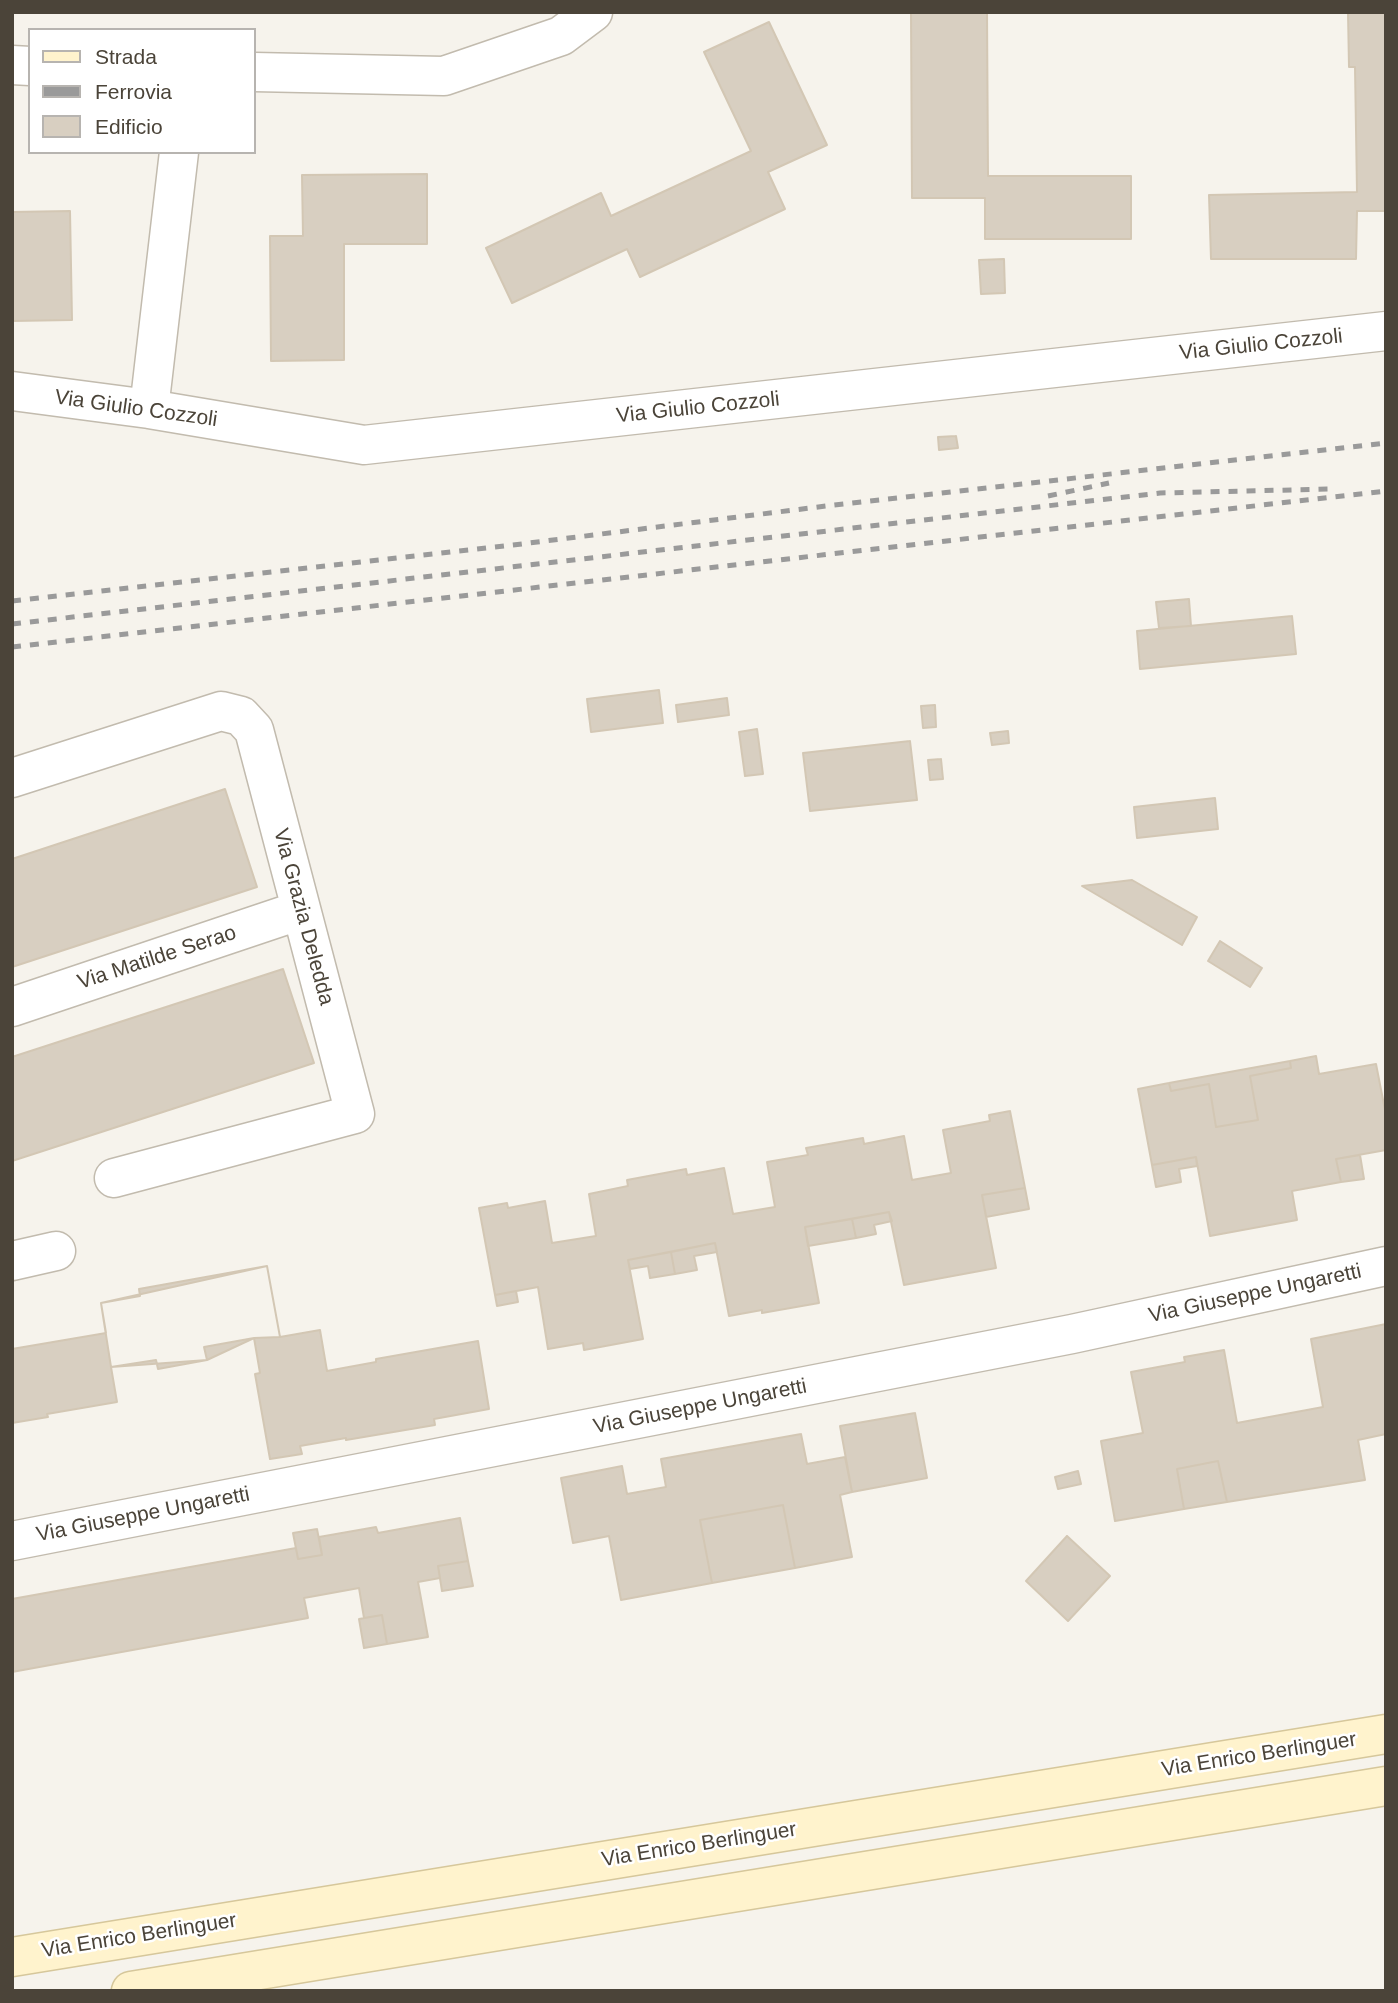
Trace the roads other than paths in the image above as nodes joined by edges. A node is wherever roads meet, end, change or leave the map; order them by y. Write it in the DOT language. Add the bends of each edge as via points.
graph roads {
  1 [pos="593,12"];
  2 [pos="256,72"];
  3 [pos="179,154"];
  4 [pos="1386,331"];
  5 [pos="12,391"];
  6 [pos="149,409"];
  7 [pos="12,778"];
  8 [pos="301,910"];
  9 [pos="12,1007"];
  10 [pos="114,1178"];
  11 [pos="56,1251"];
  12 [pos="12,1261"];
  13 [pos="1386,1266"];
  14 [pos="12,1541"];
  15 [pos="1386,1734"];
  16 [pos="1386,1786"];
  17 [pos="12,1957"];
  18 [pos="131,1991"];
  1 -- 2 [label="street" via="561,36 444,76"];
  3 -- 6 [label="street"];
  4 -- 6 [label="street, Via Giulio Cozzoli" via="364,445"];
  5 -- 6 [label="street, Via Giulio Cozzoli"];
  7 -- 8 [label="street, Via Grazia Deledda" via="221,711 241,716 254,730"];
  8 -- 9 [label="street, Via Matilde Serao"];
  8 -- 10 [label="street, Via Grazia Deledda" via="355,1114"];
  11 -- 12 [label="street"];
  13 -- 14 [label="street, Via Giuseppe Ungaretti" via="1059,1337"];
  15 -- 17 [label="main road, Via Enrico Berlinguer"];
  16 -- 18 [label="main road"];
}
